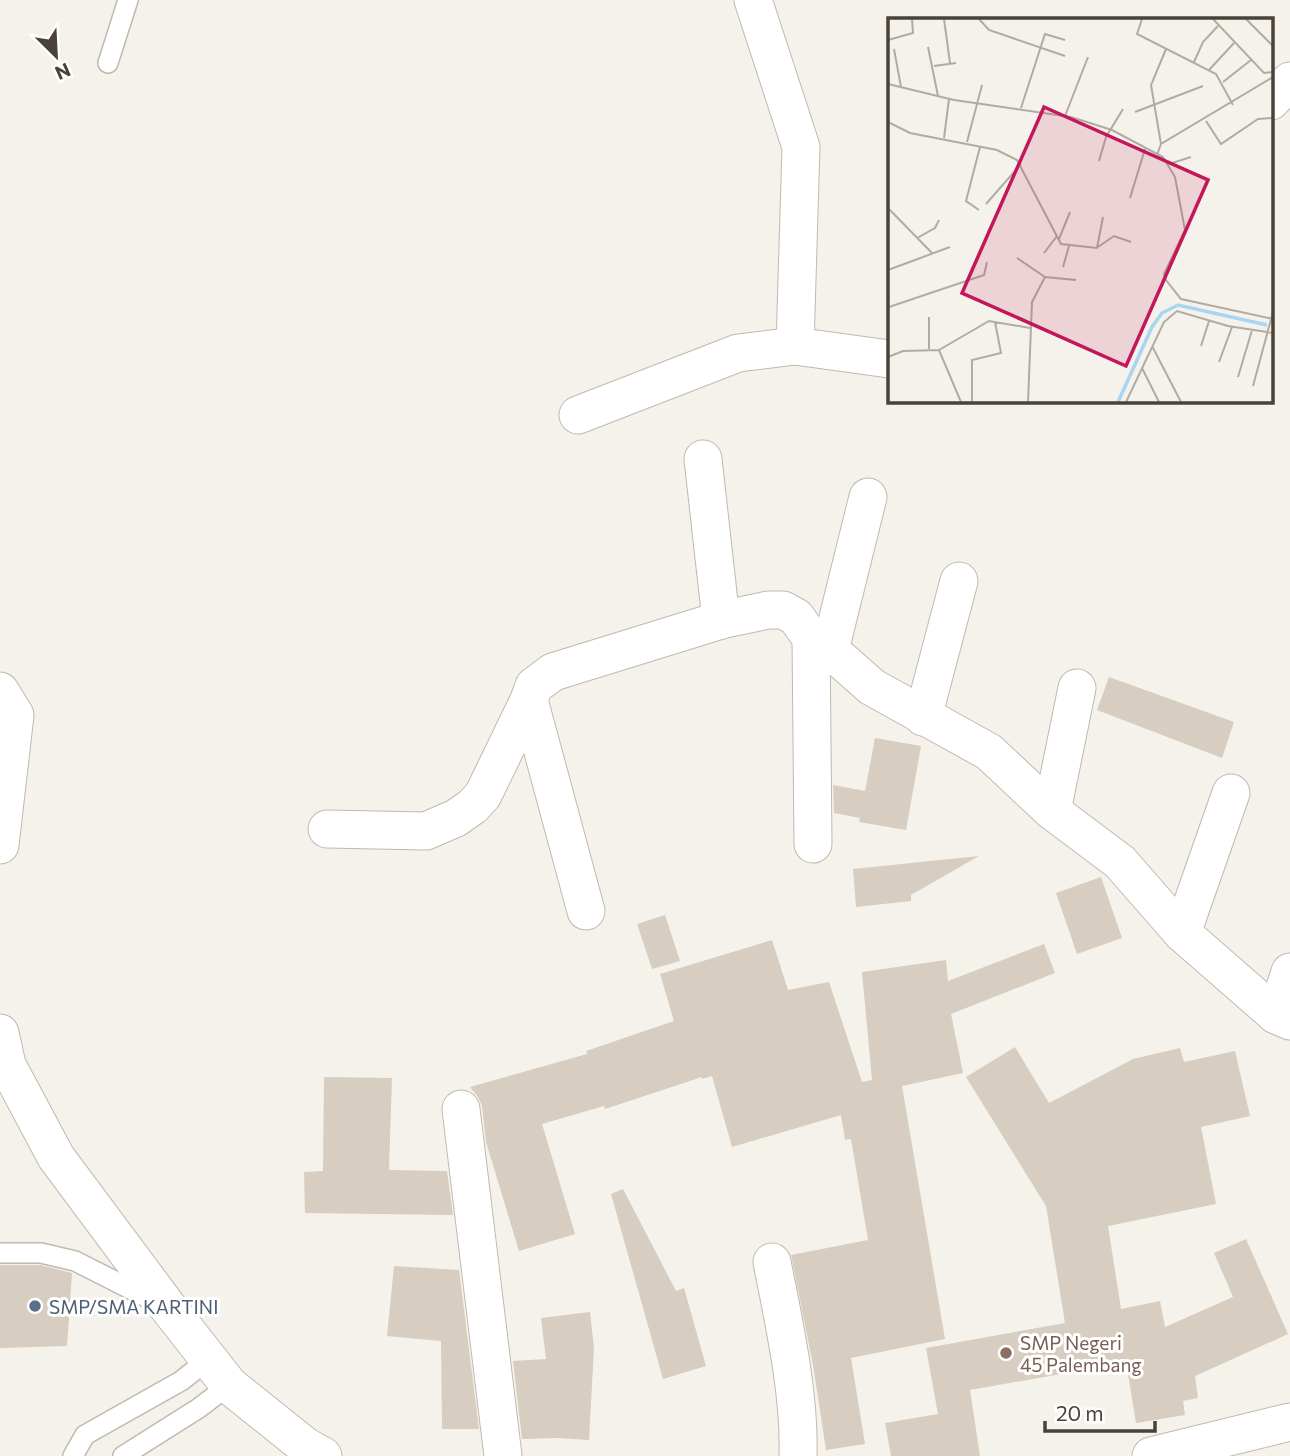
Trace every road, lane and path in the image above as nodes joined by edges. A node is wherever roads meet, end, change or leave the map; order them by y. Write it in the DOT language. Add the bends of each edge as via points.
graph roads {
  1 [pos="128,0"];
  2 [pos="753,0"];
  3 [pos="108,63"];
  4 [pos="1290,81"];
  5 [pos="1272,100"];
  6 [pos="795,346"];
  7 [pos="888,359"];
  8 [pos="578,415"];
  9 [pos="703,459"];
  10 [pos="868,497"];
  11 [pos="959,581"];
  12 [pos="721,620"];
  13 [pos="820,644"];
  14 [pos="1077,688"];
  15 [pos="0,691"];
  16 [pos="529,700"];
  17 [pos="923,717"];
  18 [pos="1231,793"];
  19 [pos="1052,811"];
  20 [pos="327,828"];
  21 [pos="813,844"];
  22 [pos="0,845"];
  23 [pos="586,911"];
  24 [pos="1182,933"];
  25 [pos="1290,972"];
  26 [pos="1283,1018"];
  27 [pos="0,1033"];
  28 [pos="461,1109"];
  29 [pos="0,1253"];
  30 [pos="772,1262"];
  31 [pos="167,1306"];
  32 [pos="219,1372"];
  33 [pos="1290,1422"];
  34 [pos="307,1453"];
  35 [pos="73,1456"];
  36 [pos="123,1456"];
  37 [pos="503,1456"];
  38 [pos="798,1456"];
  39 [pos="1151,1456"];
  1 -- 3 [label="lane"];
  2 -- 6 [label="street" via="801,147"];
  4 -- 5 [label="street"];
  6 -- 7 [label="street"];
  6 -- 8 [label="street" via="737,353"];
  9 -- 12 [label="street"];
  10 -- 13 [label="street"];
  11 -- 17 [label="street"];
  12 -- 13 [label="street" via="783,610 796,617"];
  12 -- 16 [label="street" via="552,672 534,686"];
  13 -- 17 [label="street" via="872,687"];
  13 -- 21 [label="street"];
  14 -- 19 [label="street"];
  15 -- 22 [label="street" via="15,715"];
  16 -- 20 [label="street" via="483,795 456,818 426,831"];
  16 -- 23 [label="street"];
  17 -- 19 [label="street" via="989,752"];
  18 -- 24 [label="street"];
  19 -- 24 [label="street" via="1120,862"];
  24 -- 26 [label="street"];
  25 -- 26 [label="street"];
  27 -- 31 [label="street" via="7,1065 56,1157"];
  28 -- 37 [label="street"];
  29 -- 31 [label="lane" via="41,1252 75,1261"];
  30 -- 38 [label="street" via="788,1344"];
  31 -- 32 [label="street"];
  32 -- 34 [label="street"];
  32 -- 35 [label="lane" via="181,1381 85,1435"];
  32 -- 36 [label="lane" via="199,1408"];
  33 -- 39 [label="street"];
}
